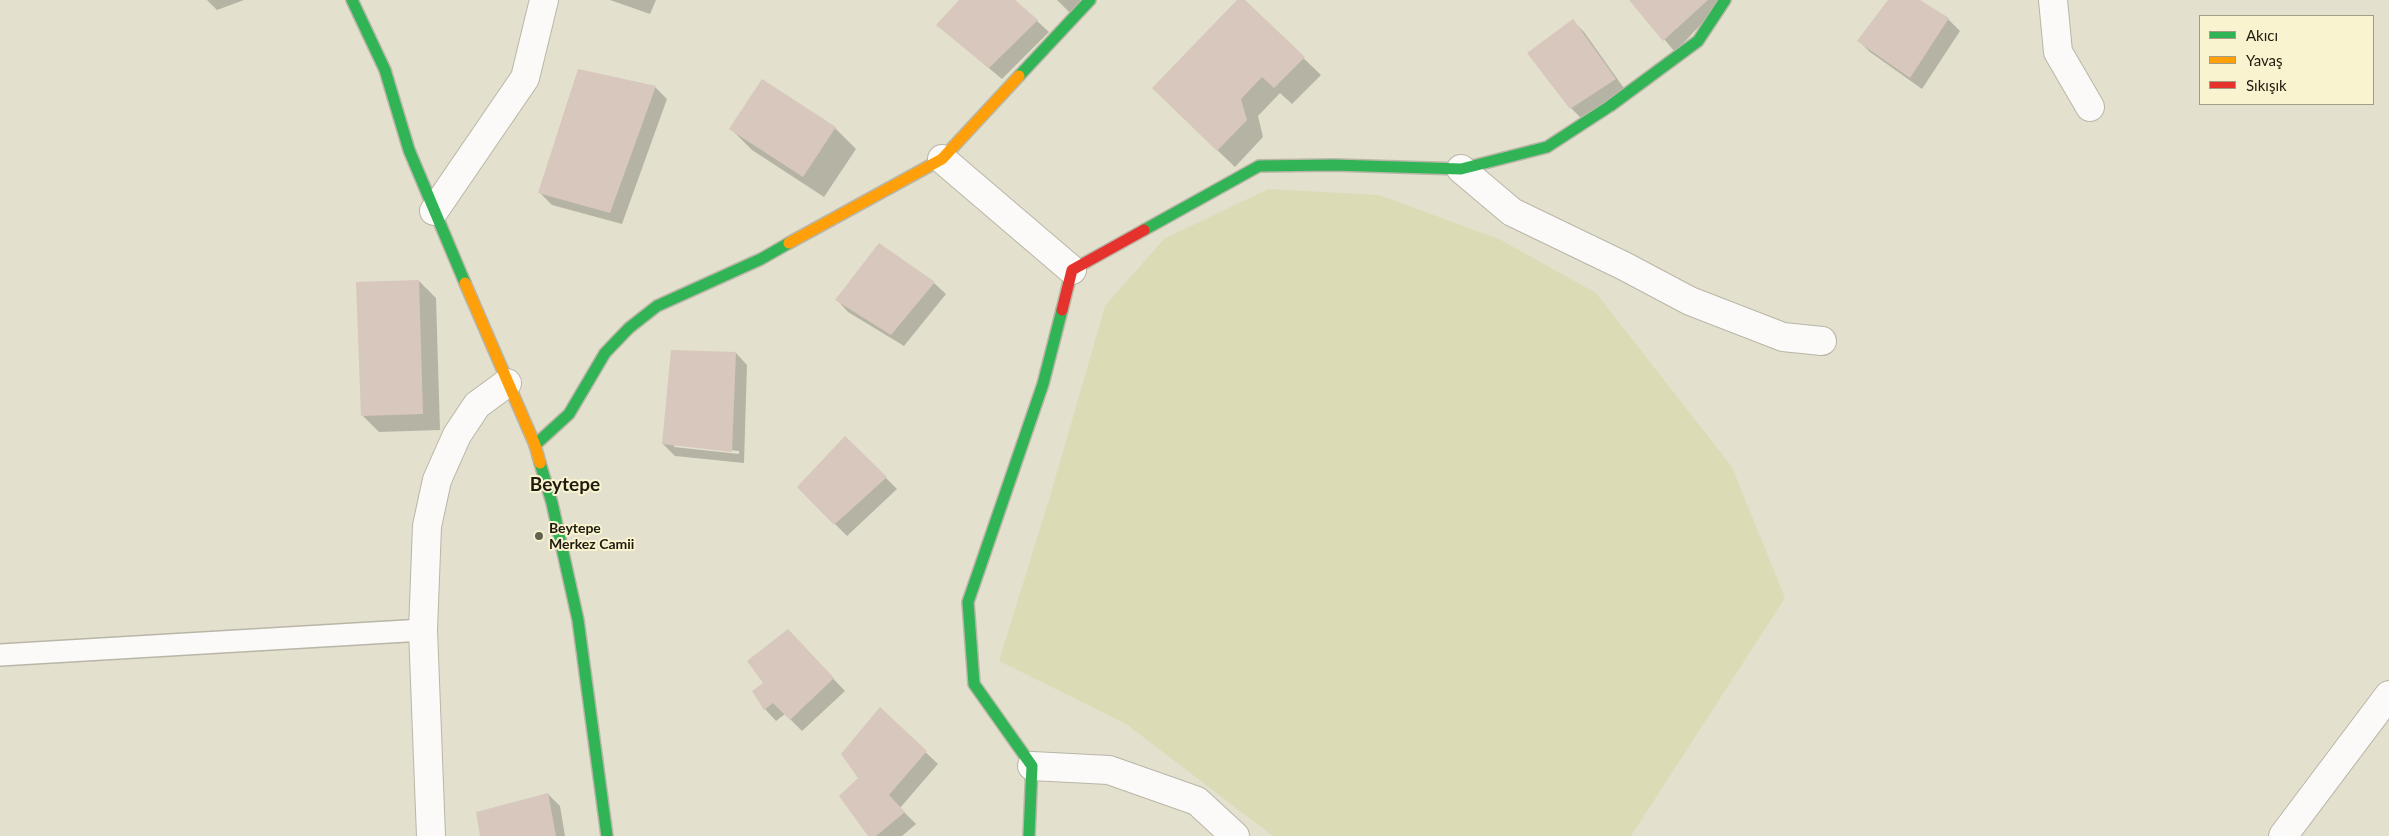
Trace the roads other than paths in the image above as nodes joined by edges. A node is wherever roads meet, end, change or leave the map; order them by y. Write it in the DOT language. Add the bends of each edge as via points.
graph roads {
  1 [pos="352,0"];
  2 [pos="544,0"];
  3 [pos="1090,0"];
  4 [pos="1725,0"];
  5 [pos="2053,0"];
  6 [pos="2090,107"];
  7 [pos="942,159"];
  8 [pos="1461,169"];
  9 [pos="434,211"];
  10 [pos="1072,270"];
  11 [pos="1822,341"];
  12 [pos="507,383"];
  13 [pos="535,444"];
  14 [pos="423,630"];
  15 [pos="0,655"];
  16 [pos="2389,695"];
  17 [pos="1032,766"];
  18 [pos="431,836"];
  19 [pos="608,836"];
  20 [pos="1030,836"];
  21 [pos="1235,836"];
  22 [pos="2283,836"];
  1 -- 9 [label="street" via="385,70 409,150"];
  2 -- 9 [label="street" via="525,78"];
  3 -- 7 [label="street"];
  4 -- 8 [label="street" via="1698,41 1610,106 1547,147"];
  5 -- 6 [label="street" via="2058,52"];
  7 -- 10 [label="street"];
  7 -- 13 [label="street" via="761,259 657,306 605,353 569,414"];
  8 -- 10 [label="street" via="1259,166"];
  8 -- 11 [label="street" via="1512,212 1690,301 1783,338"];
  9 -- 12 [label="street"];
  10 -- 17 [label="street" via="1043,384 968,602 974,684"];
  12 -- 13 [label="street"];
  12 -- 14 [label="street" via="476,405 456,435 437,480 427,526"];
  13 -- 19 [label="street" via="552,503 578,620"];
  14 -- 15 [label="lane"];
  14 -- 18 [label="street"];
  16 -- 22 [label="street"];
  17 -- 20 [label="street"];
  17 -- 21 [label="street" via="1109,770 1197,801"];
}
